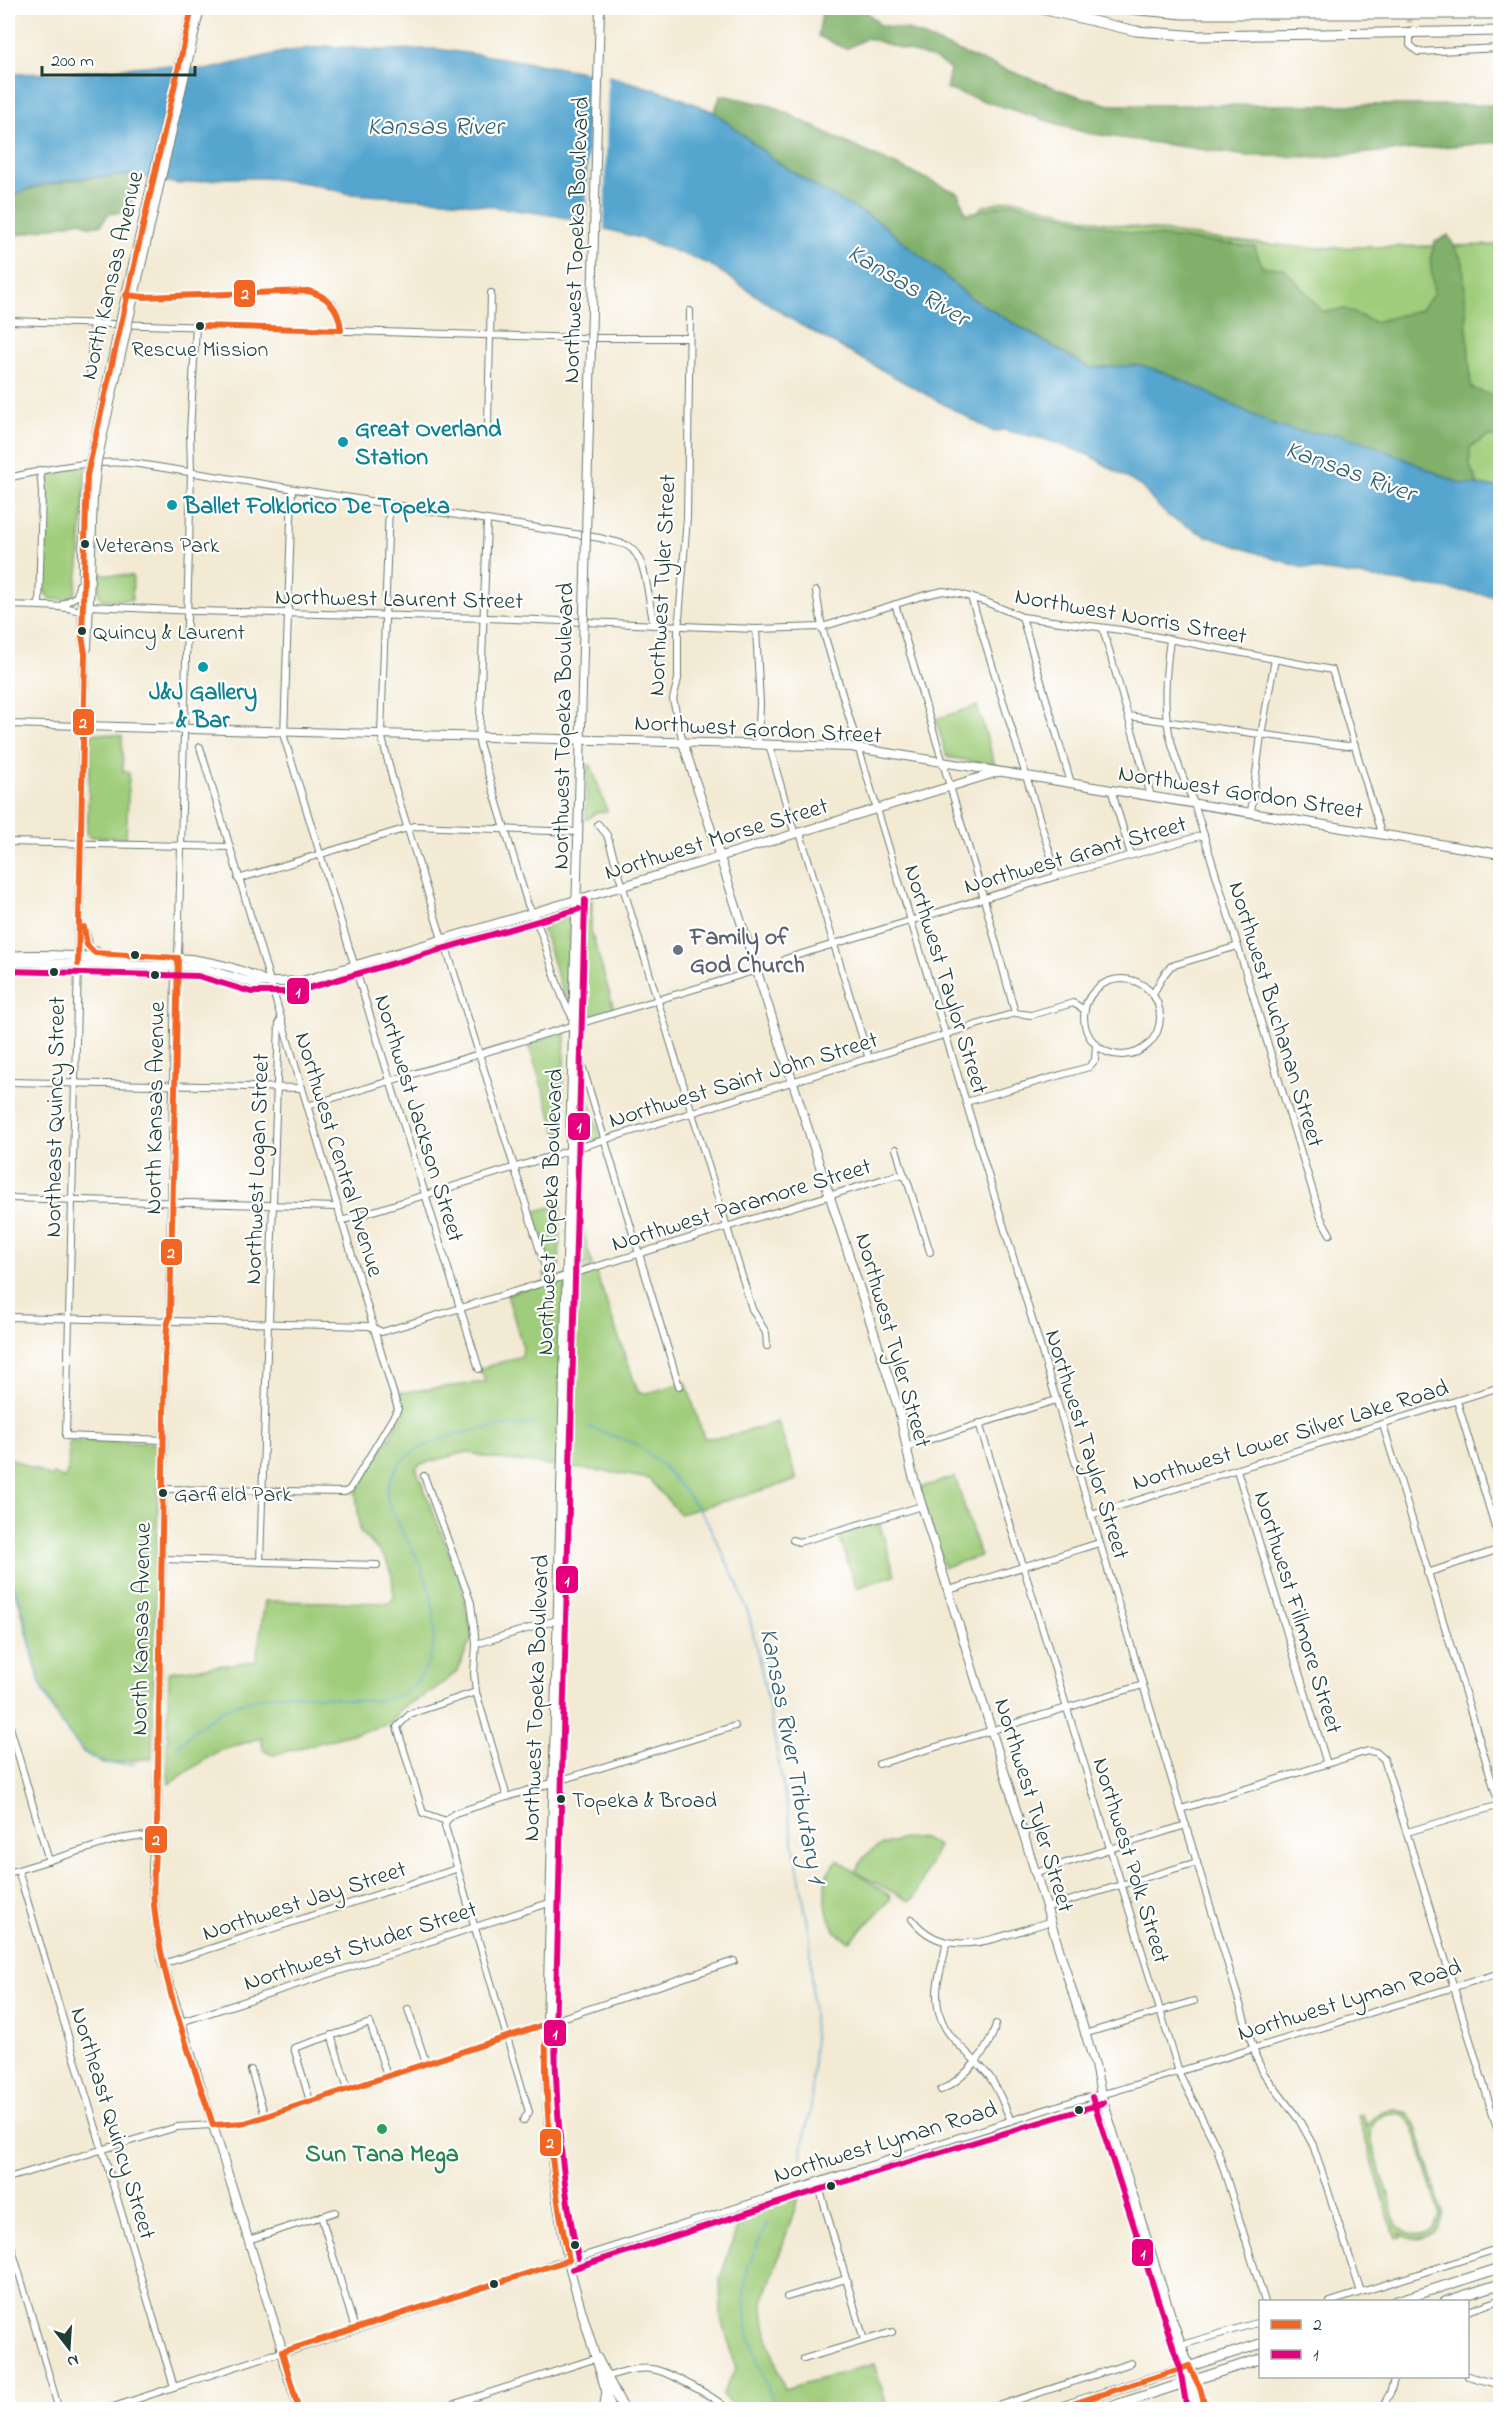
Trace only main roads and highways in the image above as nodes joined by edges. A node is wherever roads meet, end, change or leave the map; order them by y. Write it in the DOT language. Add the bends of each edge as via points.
graph roads {
  1 [pos="192,8"];
  2 [pos="200,8"];
  3 [pos="600,8"];
  4 [pos="1037,8"];
  5 [pos="1119,8"];
  6 [pos="1500,14"];
  7 [pos="1500,31"];
  8 [pos="130,295"];
  9 [pos="86,555"];
  10 [pos="86,654"];
  11 [pos="83,726"];
  12 [pos="582,739"];
  13 [pos="683,743"];
  14 [pos="999,771"];
  15 [pos="1500,854"];
  16 [pos="719,857"];
  17 [pos="576,900"];
  18 [pos="79,901"];
  19 [pos="8,956"];
  20 [pos="127,956"];
  21 [pos="78,960"];
  22 [pos="8,962"];
  23 [pos="178,962"];
  24 [pos="1500,2268"];
  25 [pos="1500,2284"];
  26 [pos="1397,2300"];
  27 [pos="1447,2300"];
  28 [pos="1259,2344"];
  29 [pos="597,2358"];
  30 [pos="1259,2359"];
  31 [pos="1189,2366"];
  32 [pos="604,2378"];
  33 [pos="1193,2380"];
  34 [pos="607,2391"];
  35 [pos="299,2409"];
  36 [pos="604,2409"];
  37 [pos="612,2409"];
  38 [pos="624,2409"];
  39 [pos="1052,2409"];
  40 [pos="1100,2409"];
  41 [pos="1197,2409"];
  42 [pos="1206,2409"];
  1 -- 8 [label="main road, North Kansas Avenue"];
  2 -- 8 [label="main road, North Kansas Avenue"];
  3 -- 12 [label="main road, Northwest Topeka Boulevard, bridge"];
  4 -- 7 [label="highway" via="1125,29 1180,36"];
  5 -- 6 [label="highway" via="1183,14"];
  8 -- 9 [label="main road, North Kansas Avenue, bridge" via="97,461"];
  9 -- 10 [label="main road, Northeast Quincy Street" via="90,606"];
  9 -- 10 [label="main road, Northeast Quincy Street" via="82,636"];
  10 -- 11 [label="main road, Northeast Quincy Street"];
  11 -- 12 [label="main road, Northwest Gordon Street"];
  11 -- 18 [label="main road, Northeast Quincy Street"];
  12 -- 13 [label="main road, Northwest Gordon Street"];
  12 -- 17 [label="main road, Northwest Topeka Boulevard"];
  13 -- 14 [label="main road, Northwest Gordon Street" via="858,748"];
  13 -- 16 [label="main road, Northwest Tyler Street"];
  14 -- 15 [label="main road, Northwest Gordon Street"];
  14 -- 16 [label="main road, Northwest Morse Street"];
  16 -- 17 [label="main road, Northwest Morse Street"];
  16 -- 31 [label="main road, Northwest Tyler Street" via="899,1410 922,1506 1101,2094"];
  17 -- 23 [label="main road, Northwest Morse Street" via="302,981 253,983"];
  17 -- 29 [label="main road, Northwest Topeka Boulevard" via="546,2103 555,2189 569,2260"];
  18 -- 20 [label="main road" via="89,949"];
  18 -- 21 [label="main road, Northeast Quincy Street"];
  19 -- 21 [label="main road"];
  20 -- 21 [label="main road"];
  20 -- 23 [label="main road"];
  21 -- 22 [label="main road"];
  21 -- 23 [label="main road"];
  23 -- 35 [label="main road, North Kansas Avenue" via="152,1885 164,1964"];
  24 -- 26 [label="highway"];
  25 -- 27 [label="highway"];
  28 -- 31 [label="highway"];
  29 -- 32 [label="highway"];
  30 -- 33 [label="highway"];
  31 -- 33 [label="main road, Northwest Tyler Street"];
  31 -- 39 [label="highway"];
  32 -- 34 [label="main road"];
  32 -- 38 [label="highway"];
  33 -- 40 [label="highway"];
  33 -- 41 [label="main road"];
  33 -- 42 [label="main road"];
  34 -- 36 [label="highway"];
  34 -- 37 [label="main road"];
}
